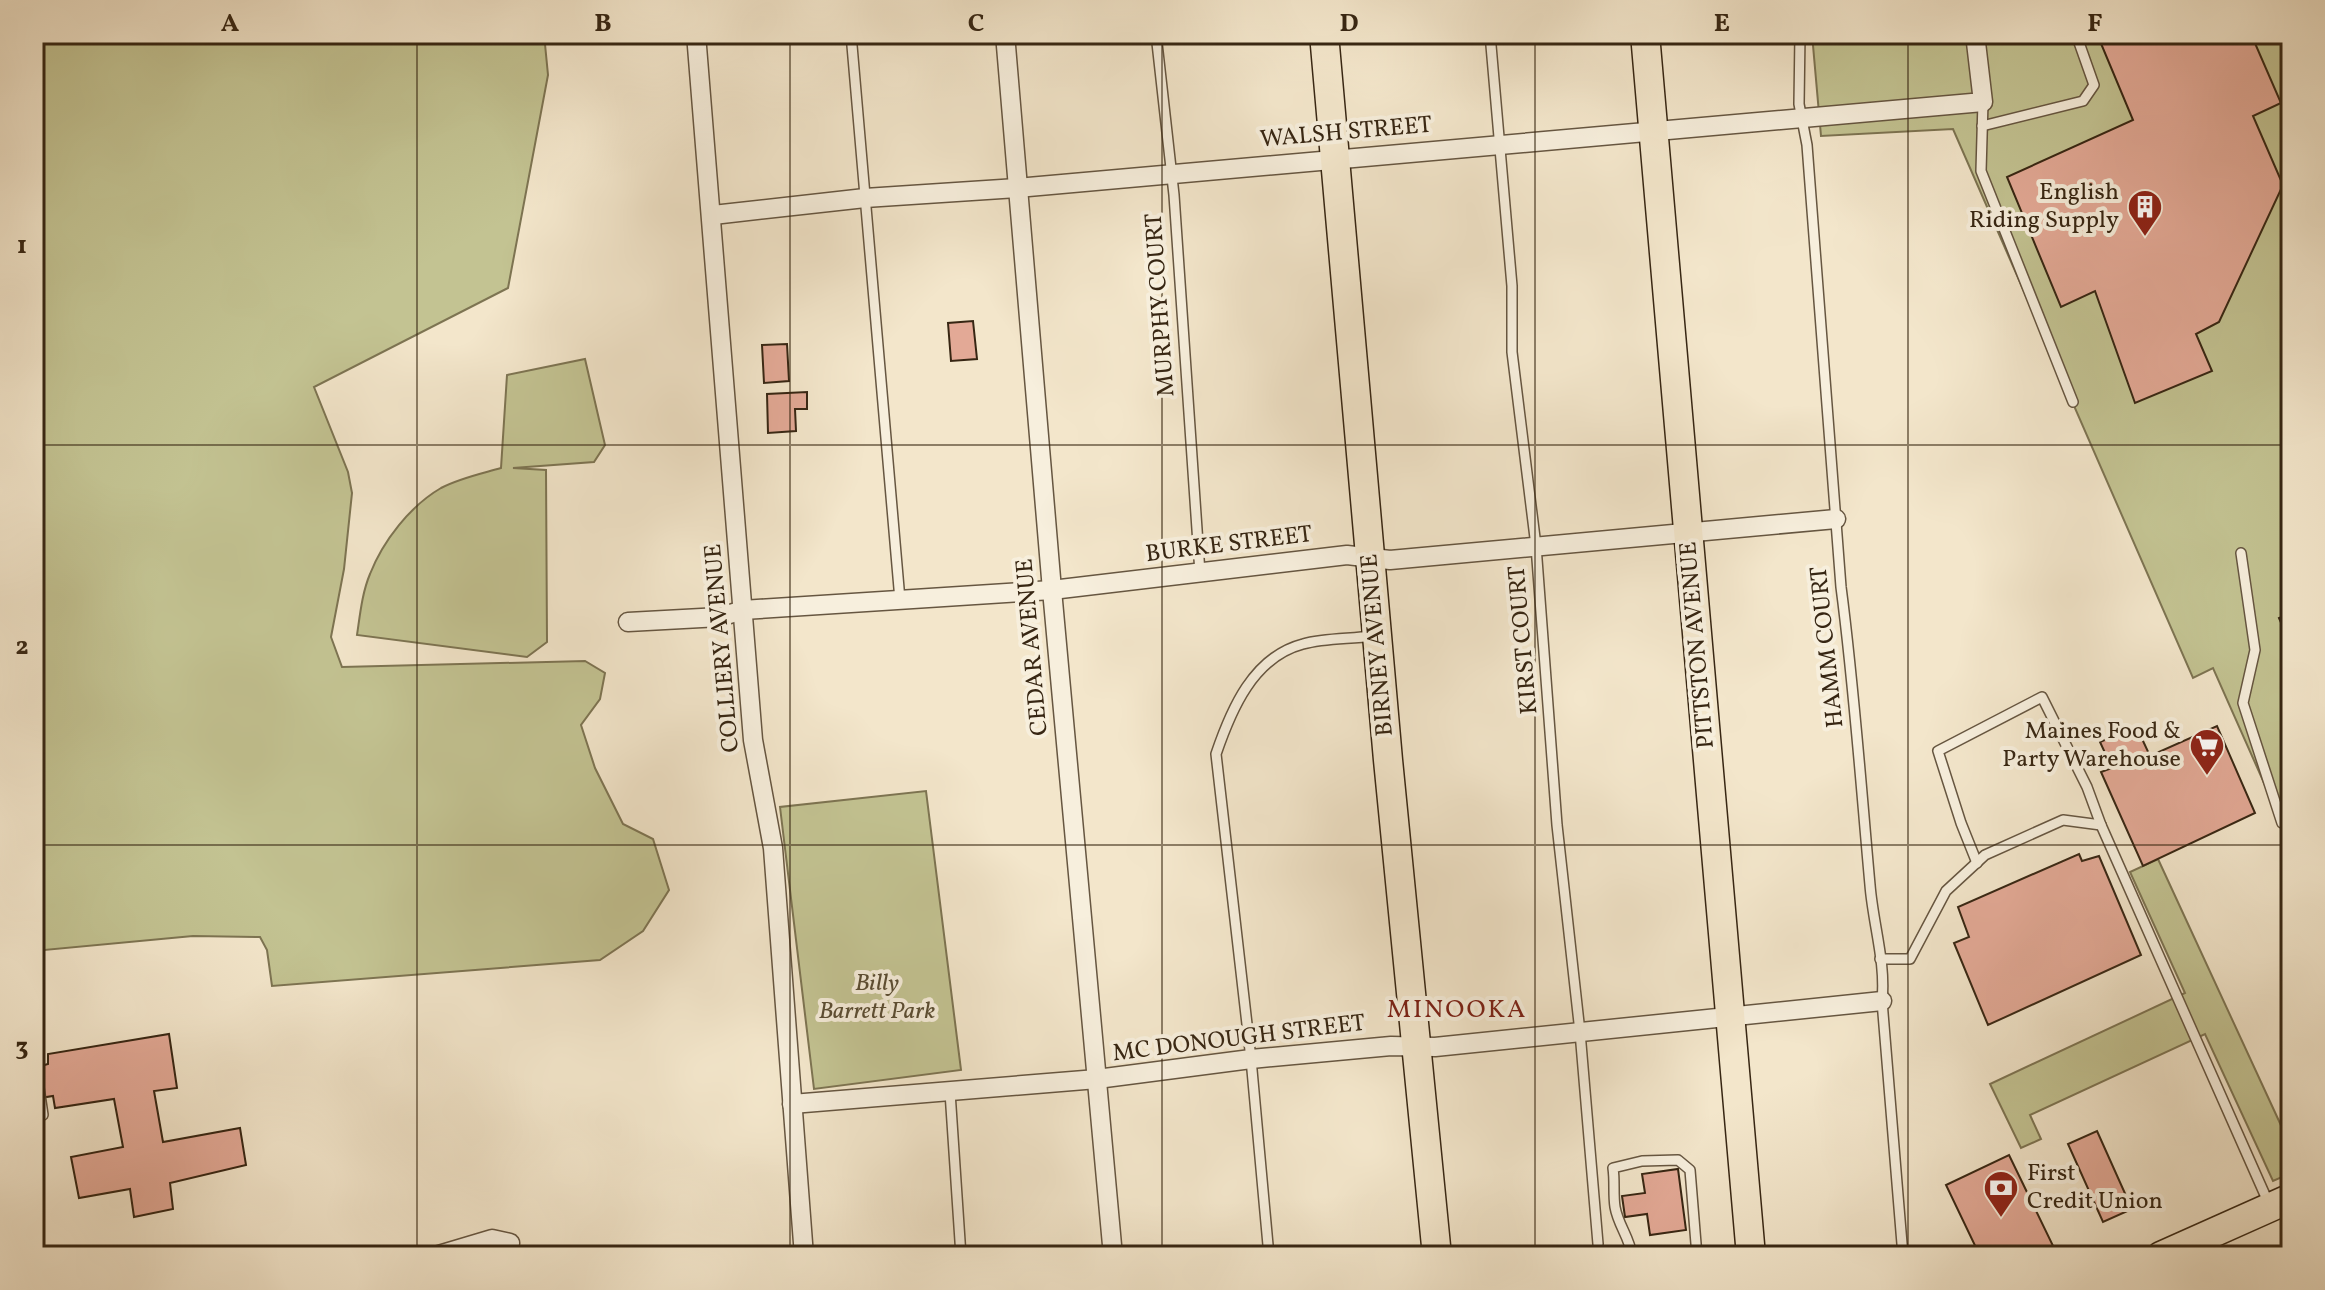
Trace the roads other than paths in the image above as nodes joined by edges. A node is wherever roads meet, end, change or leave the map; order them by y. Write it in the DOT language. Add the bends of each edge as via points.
graph roads {
  1 [pos="696,34"];
  2 [pos="851,34"];
  3 [pos="1005,34"];
  4 [pos="1156,34"];
  5 [pos="1324,34"];
  6 [pos="1490,34"];
  7 [pos="1645,34"];
  8 [pos="1800,34"];
  9 [pos="1975,34"];
  10 [pos="2076,34"];
  11 [pos="1983,102"];
  12 [pos="1803,117"];
  13 [pos="1982,126"];
  14 [pos="1653,130"];
  15 [pos="1499,144"];
  16 [pos="1335,158"];
  17 [pos="1171,172"];
  18 [pos="1017,188"];
  19 [pos="865,198"];
  20 [pos="713,215"];
  21 [pos="2073,402"];
  22 [pos="1836,519"];
  23 [pos="1688,532"];
  24 [pos="1536,546"];
  25 [pos="2241,553"];
  26 [pos="1370,558"];
  27 [pos="1200,574"];
  28 [pos="1052,590"];
  29 [pos="900,600"];
  30 [pos="743,610"];
  31 [pos="628,622"];
  32 [pos="1377,636"];
  33 [pos="2282,823"];
  34 [pos="2101,825"];
  35 [pos="1977,863"];
  36 [pos="1880,959"];
  37 [pos="1882,1001"];
  38 [pos="1730,1016"];
  39 [pos="1580,1032"];
  40 [pos="1416,1046"];
  41 [pos="34,1054"];
  42 [pos="1251,1059"];
  43 [pos="1097,1079"];
  44 [pos="950,1092"];
  45 [pos="792,1104"];
  46 [pos="43,1115"];
  47 [pos="2281,1203"];
  48 [pos="510,1243"];
  49 [pos="1598,1244"];
  50 [pos="2196,1249"];
  51 [pos="435,1256"];
  52 [pos="804,1256"];
  53 [pos="961,1256"];
  54 [pos="1113,1256"];
  55 [pos="1269,1256"];
  56 [pos="1437,1256"];
  57 [pos="1632,1256"];
  58 [pos="1697,1256"];
  59 [pos="1751,1256"];
  60 [pos="1903,1256"];
  61 [pos="2161,1256"];
  1 -- 20 [label="street, COLLIERY AVENUE"];
  2 -- 19 [label="lane"];
  3 -- 18 [label="street, CEDAR AVENUE"];
  4 -- 17 [label="lane, MURPHY COURT"];
  5 -- 16 [label="main road, BIRNEY AVENUE"];
  6 -- 15 [label="lane, KIRST COURT"];
  7 -- 14 [label="main road, PITTSTON AVENUE"];
  8 -- 12 [label="lane, HAMM COURT"];
  9 -- 11 [label="street"];
  10 -- 13 [label="lane" via="2094,85 2083,101"];
  11 -- 12 [label="street, WALSH STREET"];
  11 -- 13 [label="lane"];
  12 -- 14 [label="street, WALSH STREET"];
  12 -- 22 [label="lane, HAMM COURT"];
  13 -- 21 [label="lane" via="1981,171"];
  14 -- 15 [label="street, WALSH STREET"];
  14 -- 23 [label="main road, PITTSTON AVENUE"];
  15 -- 16 [label="street, WALSH STREET"];
  15 -- 24 [label="lane, KIRST COURT" via="1512,286 1512,352"];
  16 -- 17 [label="street, WALSH STREET"];
  16 -- 26 [label="main road, BIRNEY AVENUE"];
  17 -- 18 [label="street, WALSH STREET"];
  17 -- 27 [label="lane, MURPHY COURT"];
  18 -- 19 [label="street, WALSH STREET"];
  18 -- 28 [label="street, CEDAR AVENUE"];
  19 -- 20 [label="street, WALSH STREET"];
  19 -- 29 [label="lane"];
  20 -- 30 [label="street, COLLIERY AVENUE"];
  22 -- 23 [label="street, BURKE STREET"];
  22 -- 36 [label="lane, HAMM COURT"];
  23 -- 24 [label="street, BURKE STREET"];
  23 -- 38 [label="main road, PITTSTON AVENUE"];
  24 -- 26 [label="street, BURKE STREET"];
  24 -- 39 [label="lane, KIRST COURT" via="1557,825"];
  25 -- 33 [label="lane" via="2255,650 2243,703"];
  26 -- 27 [label="street, BURKE STREET" via="1347,555"];
  26 -- 32 [label="main road, BIRNEY AVENUE"];
  27 -- 28 [label="street, BURKE STREET"];
  28 -- 29 [label="street, BURKE STREET"];
  28 -- 43 [label="street, CEDAR AVENUE"];
  29 -- 30 [label="street, BURKE STREET"];
  30 -- 31 [label="street, BURKE STREET" via="720,617"];
  30 -- 45 [label="street, COLLIERY AVENUE" via="753,740 773,848"];
  32 -- 40 [label="main road, BIRNEY AVENUE"];
  32 -- 42 [label="lane" via="1302,644 1272,659 1249,683 1216,754"];
  34 -- 35 [label="lane" via="2063,820"];
  34 -- 35 [label="lane" via="2042,697 1938,751"];
  34 -- 47 [label="lane"];
  35 -- 36 [label="lane" via="1946,891 1910,959"];
  36 -- 37 [label="lane, HAMM COURT"];
  37 -- 38 [label="street, MC DONOUGH STREET"];
  37 -- 60 [label="lane, HAMM COURT"];
  38 -- 39 [label="street, MC DONOUGH STREET"];
  38 -- 59 [label="main road, PITTSTON AVENUE"];
  39 -- 40 [label="street, MC DONOUGH STREET"];
  39 -- 49 [label="lane, KIRST COURT"];
  40 -- 42 [label="street, MC DONOUGH STREET"];
  40 -- 56 [label="main road, BIRNEY AVENUE"];
  41 -- 46 [label="lane"];
  42 -- 43 [label="street, MC DONOUGH STREET"];
  42 -- 55 [label="lane"];
  43 -- 44 [label="street, MC DONOUGH STREET"];
  43 -- 54 [label="street, CEDAR AVENUE"];
  44 -- 45 [label="street, MC DONOUGH STREET"];
  44 -- 53 [label="lane"];
  45 -- 52 [label="street, COLLIERY AVENUE"];
  47 -- 50 [label="main road"];
  48 -- 51 [label="street" via="492,1239"];
  50 -- 61 [label="main road"];
  57 -- 58 [label="lane" via="1615,1208 1613,1168 1678,1160 1690,1170"];
}
